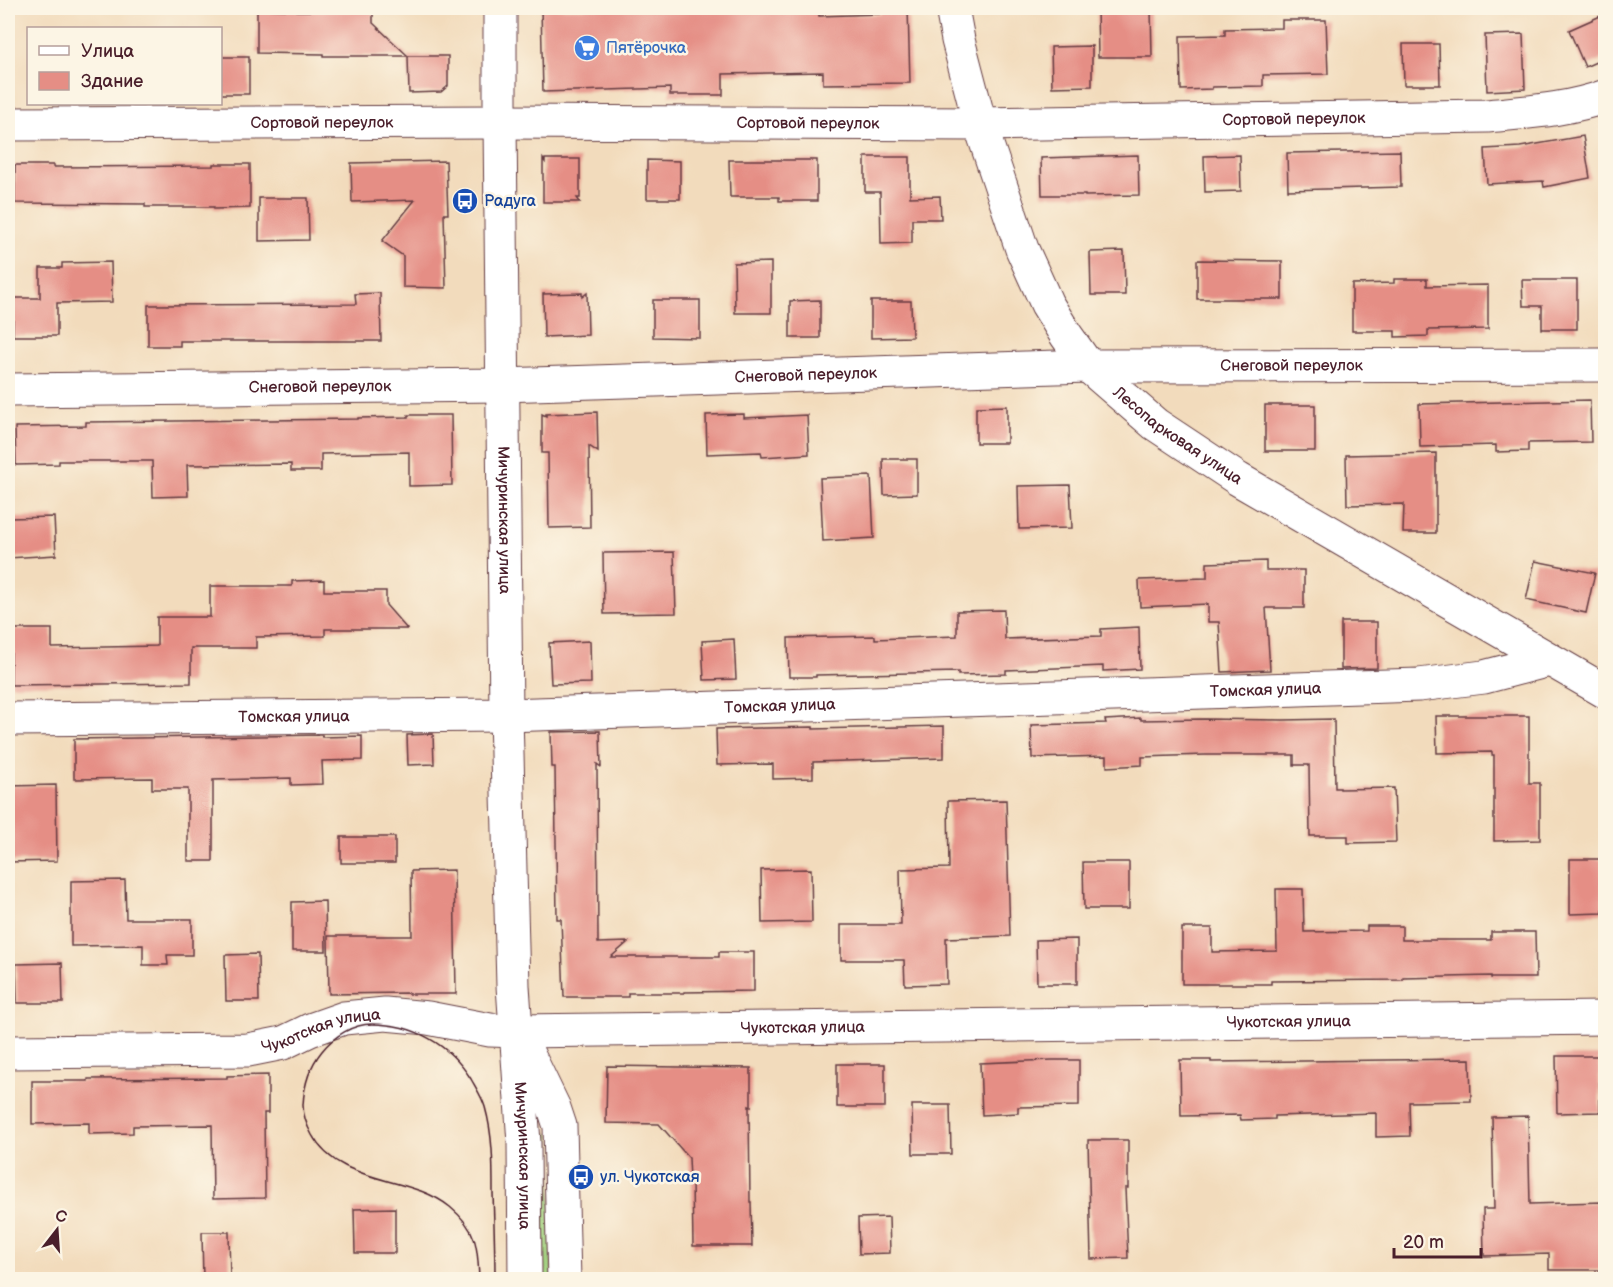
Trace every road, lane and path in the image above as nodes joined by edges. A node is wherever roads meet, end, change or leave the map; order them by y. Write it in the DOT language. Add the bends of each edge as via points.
graph roads {
  1 [pos="500,8"];
  2 [pos="952,8"];
  3 [pos="1605,96"];
  4 [pos="500,122"];
  5 [pos="8,124"];
  6 [pos="980,124"];
  7 [pos="1605,365"];
  8 [pos="1088,366"];
  9 [pos="502,385"];
  10 [pos="8,390"];
  11 [pos="1549,660"];
  12 [pos="1605,692"];
  13 [pos="506,715"];
  14 [pos="8,719"];
  15 [pos="1605,1018"];
  16 [pos="516,1031"];
  17 [pos="8,1052"];
  18 [pos="525,1280"];
  19 [pos="564,1280"];
  1 -- 4 [label="street, Мичуринская улица"];
  2 -- 6 [label="street, Лесопарковая улица"];
  3 -- 6 [label="street, Сортовой переулок" via="1545,111 1487,116"];
  4 -- 5 [label="street, Сортовой переулок"];
  4 -- 6 [label="street, Сортовой переулок"];
  4 -- 9 [label="street, Мичуринская улица"];
  6 -- 8 [label="street, Лесопарковая улица" via="1022,249 1047,304"];
  7 -- 8 [label="street, Снеговой переулок"];
  8 -- 9 [label="street, Снеговой переулок"];
  8 -- 11 [label="street, Лесопарковая улица" via="1155,424 1238,479"];
  9 -- 10 [label="street, Снеговой переулок"];
  9 -- 13 [label="street, Мичуринская улица"];
  11 -- 12 [label="street, Лесопарковая улица"];
  11 -- 13 [label="street, Томская улица" via="1484,677 1419,685"];
  13 -- 14 [label="street, Томская улица"];
  13 -- 16 [label="street, Мичуринская улица"];
  15 -- 16 [label="street, Чукотская улица"];
  16 -- 17 [label="street, Чукотская улица" via="385,1014 344,1018 282,1043 248,1050"];
  16 -- 18 [label="street, Мичуринская улица" via="524,1143"];
  16 -- 19 [label="street, Мичуринская улица" via="560,1126"];
}
